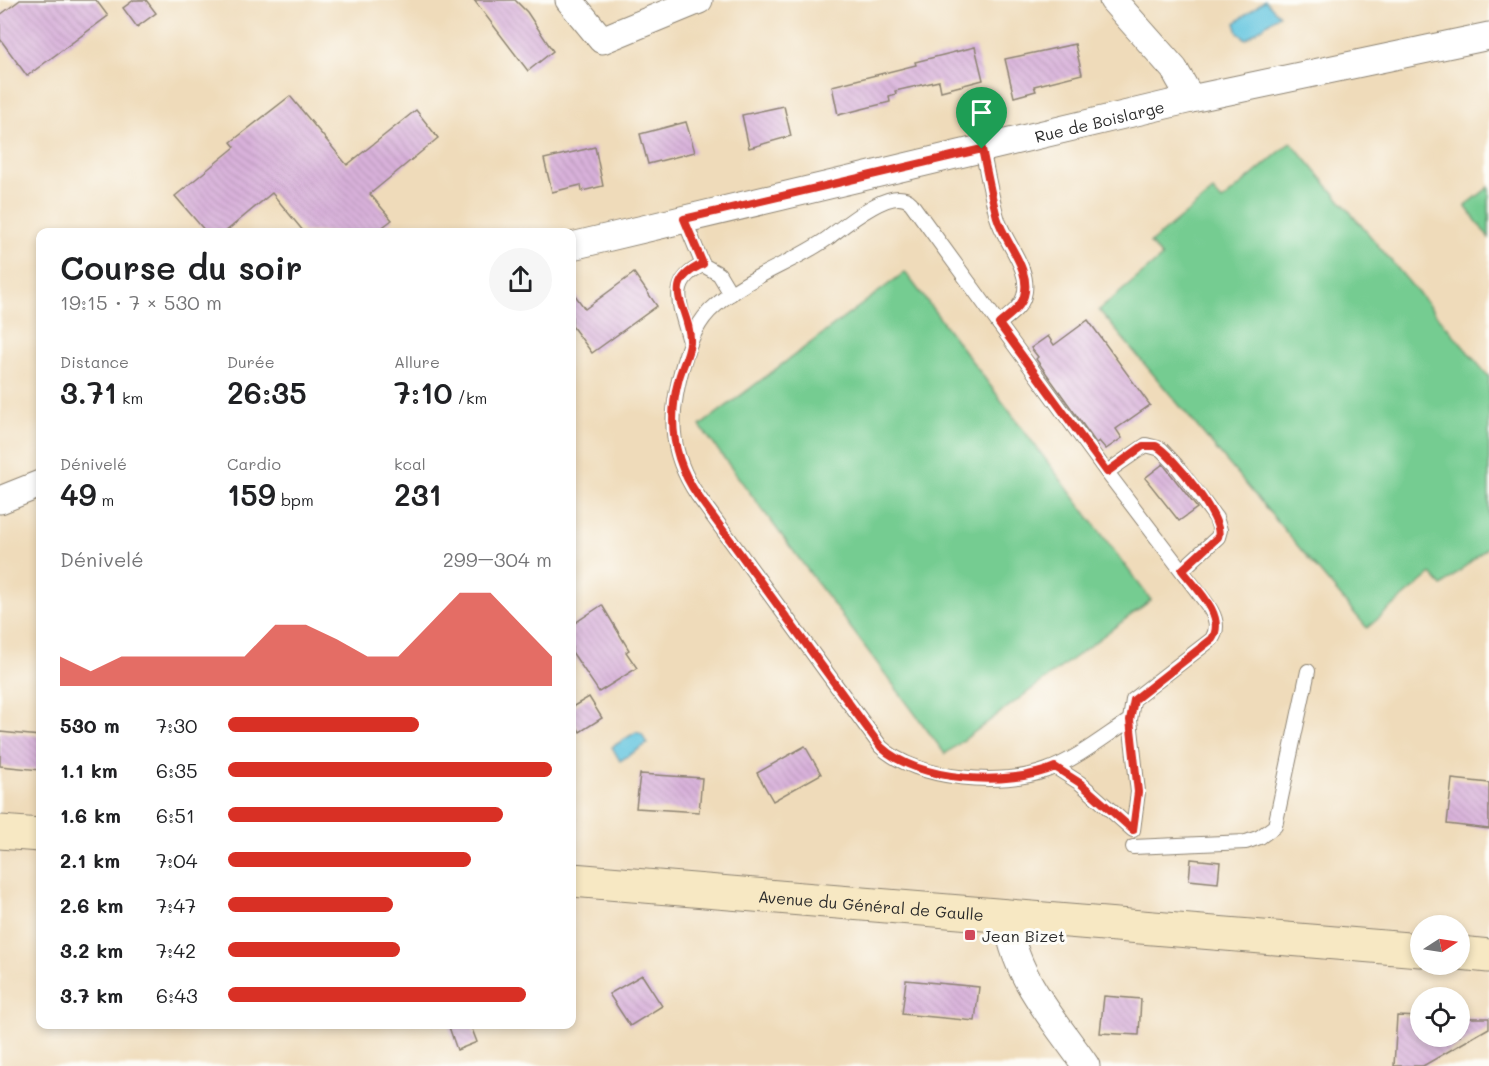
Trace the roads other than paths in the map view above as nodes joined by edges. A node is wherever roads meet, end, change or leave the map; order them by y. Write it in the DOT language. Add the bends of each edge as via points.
graph roads {
  1 [pos="569,0"];
  2 [pos="699,0"];
  3 [pos="1113,0"];
  4 [pos="1489,36"];
  5 [pos="1191,99"];
  6 [pos="982,149"];
  7 [pos="684,219"];
  8 [pos="576,245"];
  9 [pos="703,264"];
  10 [pos="731,294"];
  11 [pos="999,324"];
  12 [pos="690,342"];
  13 [pos="1107,472"];
  14 [pos="36,486"];
  15 [pos="0,500"];
  16 [pos="1182,570"];
  17 [pos="1308,671"];
  18 [pos="1130,720"];
  19 [pos="1055,767"];
  20 [pos="0,832"];
  21 [pos="36,835"];
  22 [pos="1133,847"];
  23 [pos="576,880"];
  24 [pos="1008,916"];
  25 [pos="1410,949"];
  26 [pos="1470,954"];
  27 [pos="1489,956"];
  28 [pos="1086,1066"];
  1 -- 2 [label="street" via="602,40"];
  3 -- 5 [label="street" via="1174,69"];
  4 -- 5 [label="street, Rue de Boislarge"];
  5 -- 6 [label="street, Rue de Boislarge"];
  6 -- 7 [label="street, Rue de Boislarge"];
  6 -- 11 [label="lane" via="998,219 1024,282 1024,297"];
  7 -- 8 [label="street, Rue de Boislarge"];
  7 -- 9 [label="lane"];
  9 -- 10 [label="lane" via="719,274"];
  9 -- 12 [label="lane" via="684,275 678,289"];
  10 -- 11 [label="lane" via="818,245 872,207 902,197 911,202"];
  10 -- 12 [label="lane" via="707,314"];
  11 -- 13 [label="lane"];
  12 -- 19 [label="lane" via="672,418 681,468 881,747 906,765 954,777 1027,775"];
  13 -- 16 [label="lane"];
  13 -- 16 [label="lane" via="1146,445 1161,449 1176,465 1214,515 1220,530 1218,537"];
  14 -- 15 [label="street"];
  16 -- 18 [label="lane" via="1213,612 1215,633 1141,692 1134,700"];
  17 -- 22 [label="lane" via="1275,826 1246,842"];
  18 -- 19 [label="lane"];
  18 -- 19 [label="lane" via="1138,792 1133,830 1080,783"];
  20 -- 21 [label="main road"];
  23 -- 24 [label="main road, Avenue du Général de Gaulle"];
  24 -- 25 [label="main road, Avenue du Général de Gaulle"];
  24 -- 28 [label="street" via="1014,950 1039,997"];
  26 -- 27 [label="main road"];
}
